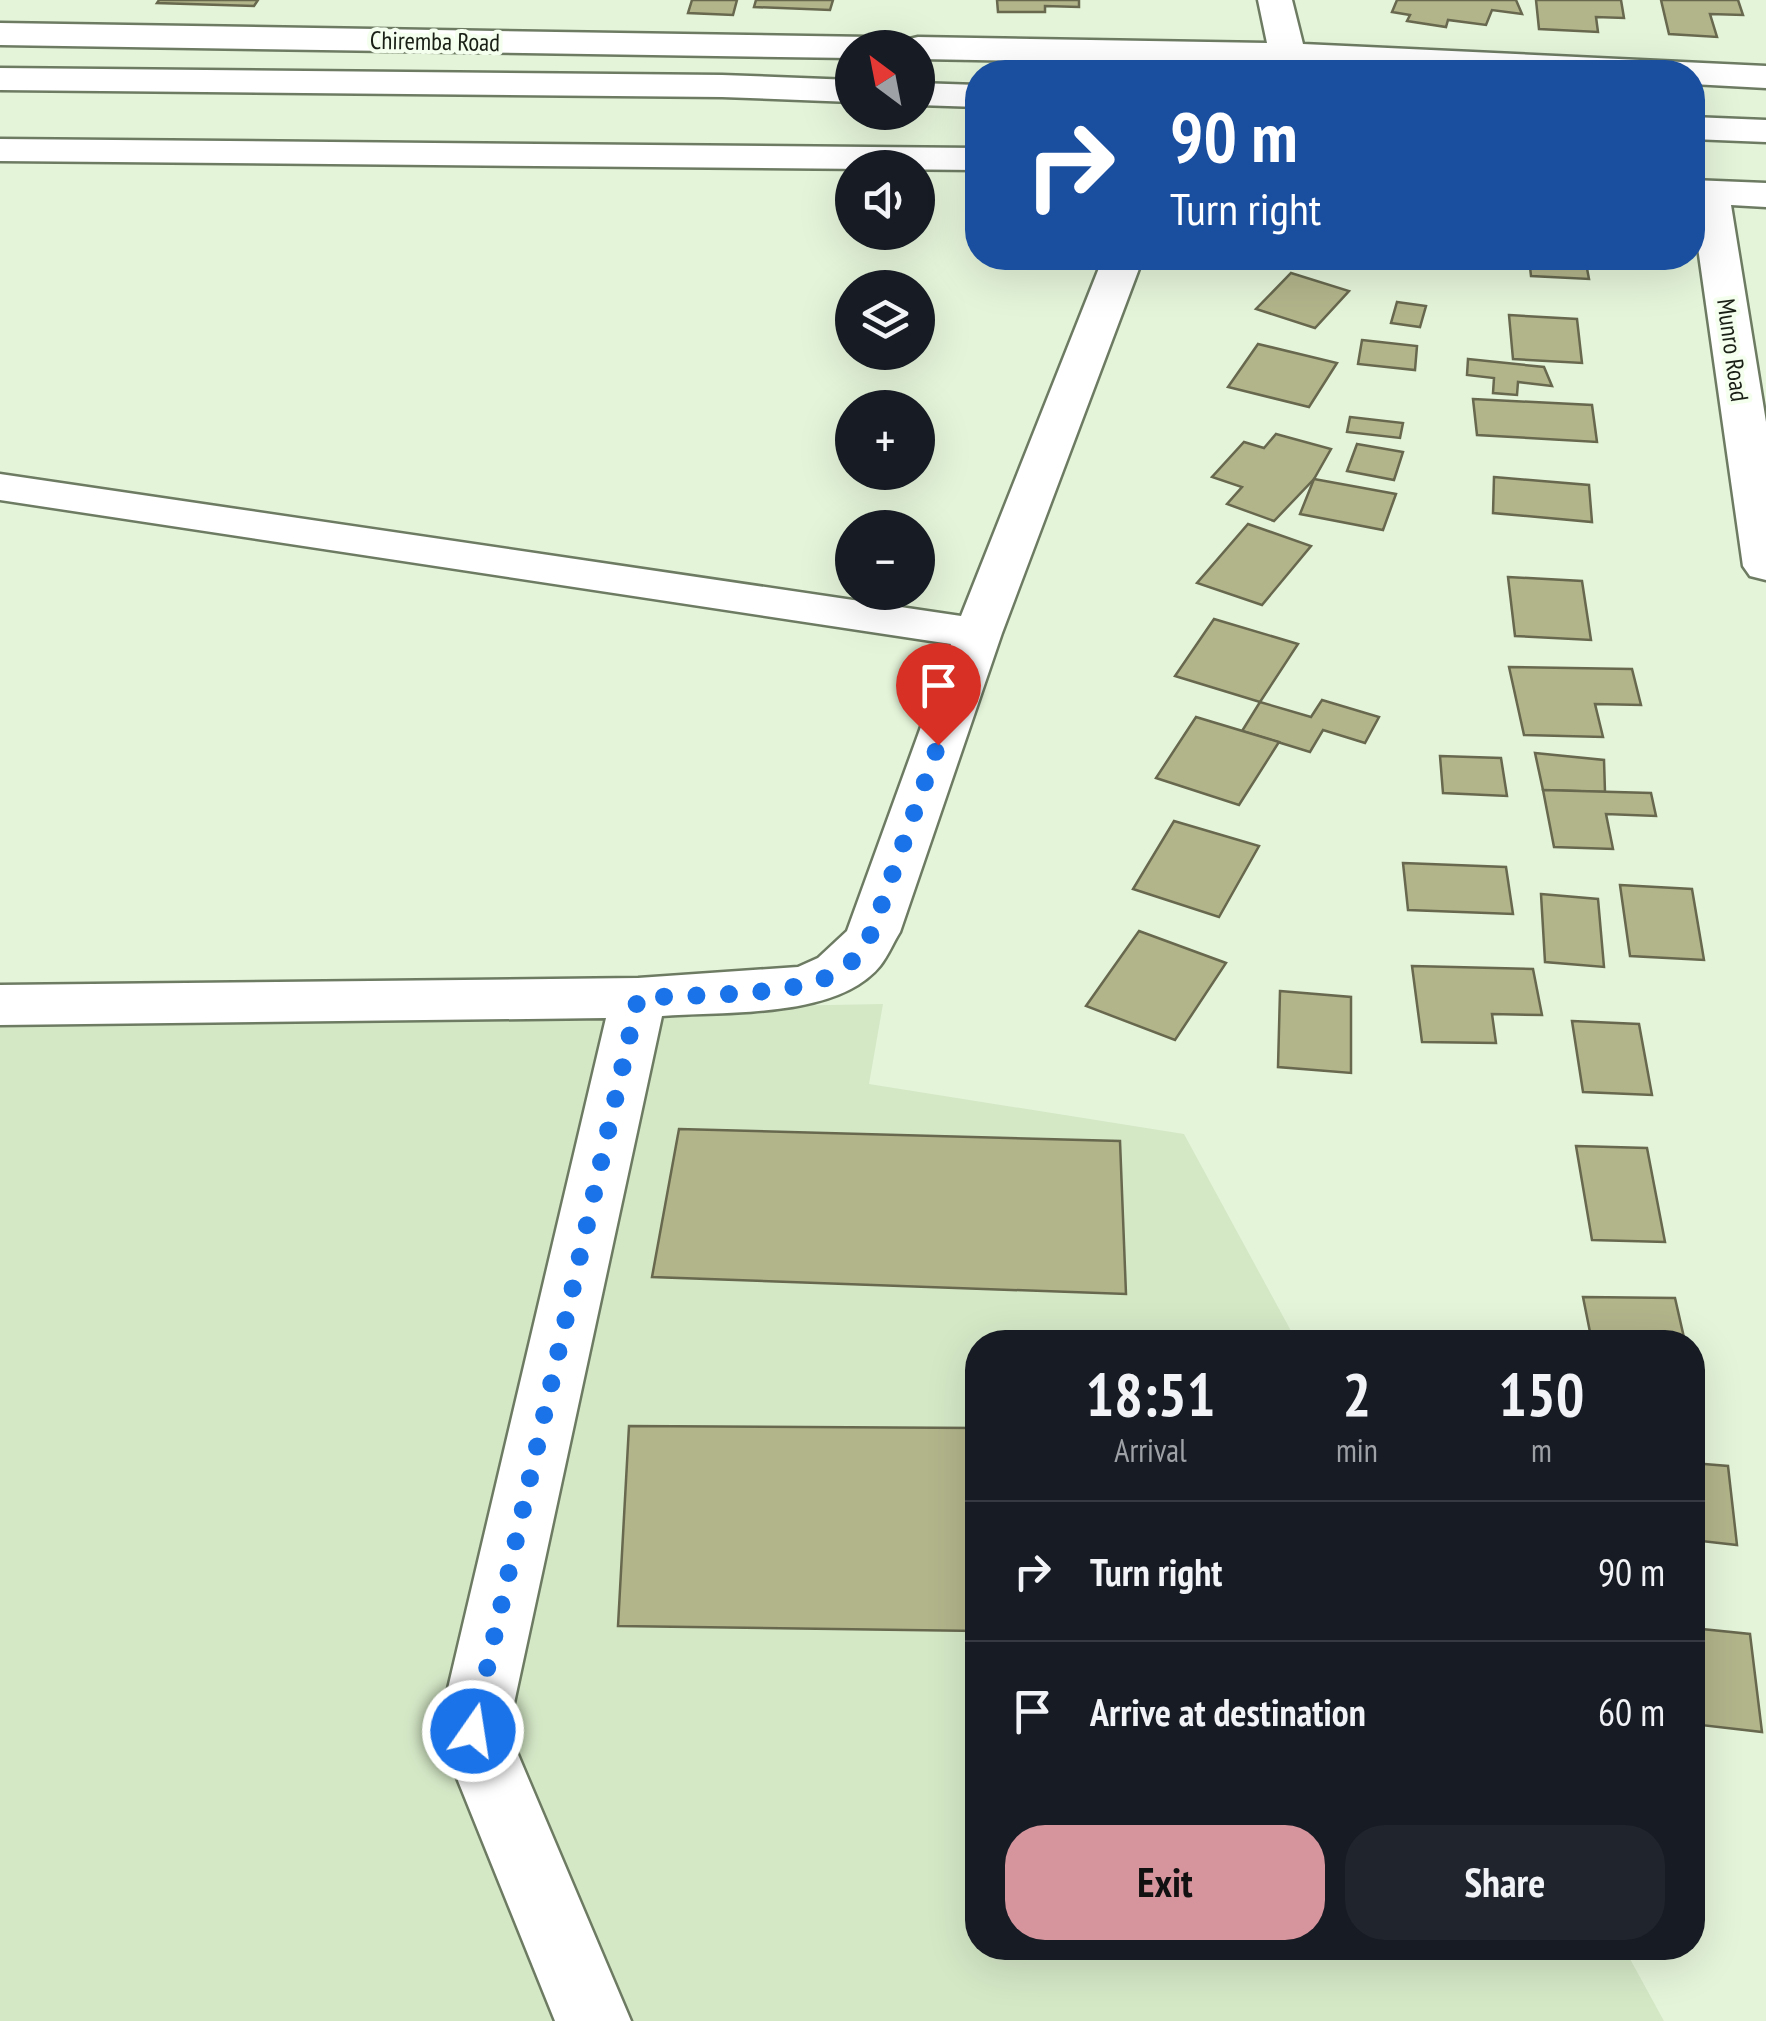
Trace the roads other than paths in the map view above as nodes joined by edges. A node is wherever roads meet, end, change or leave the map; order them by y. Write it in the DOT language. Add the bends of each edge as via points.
graph roads {
  1 [pos="1275,0"];
  2 [pos="0,34"];
  3 [pos="835,47"];
  4 [pos="935,48"];
  5 [pos="1287,54"];
  6 [pos="1302,60"];
  7 [pos="1416,60"];
  8 [pos="1705,75"];
  9 [pos="1766,77"];
  10 [pos="0,80"];
  11 [pos="835,90"];
  12 [pos="935,95"];
  13 [pos="965,96"];
  14 [pos="1705,129"];
  15 [pos="1766,131"];
  16 [pos="0,150"];
  17 [pos="965,159"];
  18 [pos="1705,192"];
  19 [pos="1766,195"];
  20 [pos="1705,209"];
  21 [pos="1118,270"];
  22 [pos="0,487"];
  23 [pos="1764,546"];
  24 [pos="978,632"];
  25 [pos="638,998"];
  26 [pos="0,1005"];
  27 [pos="593,2021"];
  1 -- 5 [label="street"];
  2 -- 3 [label="street, Chiremba Road"];
  4 -- 5 [label="street"];
  5 -- 6 [label="street"];
  5 -- 7 [label="street"];
  8 -- 9 [label="street"];
  10 -- 11 [label="street, Chiremba Road"];
  12 -- 13 [label="street"];
  14 -- 15 [label="street"];
  16 -- 17 [label="street"];
  18 -- 19 [label="street"];
  20 -- 23 [label="street, Munro Road"];
  21 -- 24 [label="street"];
  22 -- 24 [label="street"];
  24 -- 25 [label="street" via="860,954 806,986"];
  25 -- 26 [label="street"];
  25 -- 27 [label="street" via="473,1731"];
}
